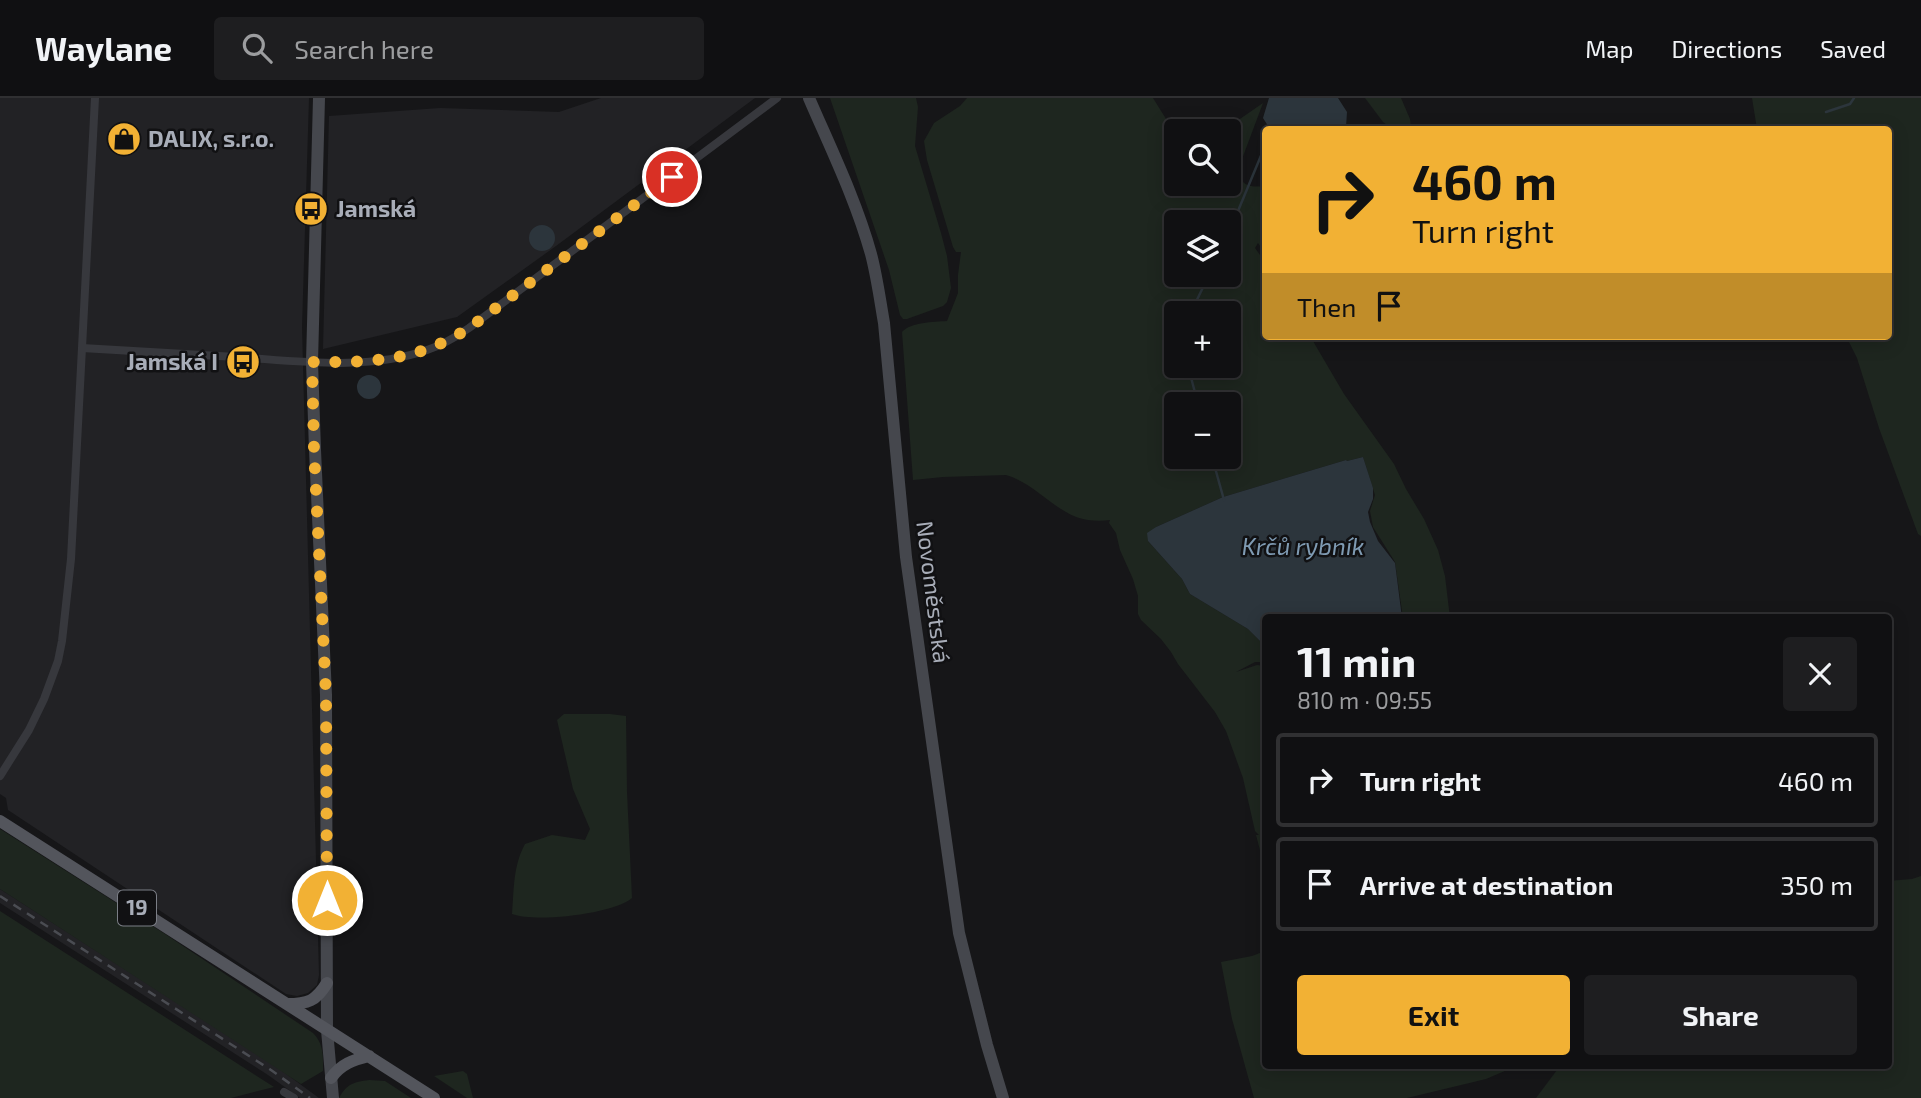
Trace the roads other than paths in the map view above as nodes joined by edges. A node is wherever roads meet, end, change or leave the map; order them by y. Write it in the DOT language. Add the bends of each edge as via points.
graph roads {
  1 [pos="95,98"];
  2 [pos="319,98"];
  3 [pos="777,98"];
  4 [pos="809,98"];
  5 [pos="82,348"];
  6 [pos="312,362"];
  7 [pos="0,776"];
  8 [pos="0,821"];
  9 [pos="327,983"];
  10 [pos="287,1004"];
  11 [pos="327,1030"];
  12 [pos="369,1056"];
  13 [pos="331,1078"];
  14 [pos="284,1092"];
  15 [pos="294,1098"];
  16 [pos="333,1098"];
  17 [pos="434,1098"];
  18 [pos="1003,1098"];
  1 -- 5 [label="street"];
  2 -- 6 [label="street"];
  3 -- 6 [label="street" via="452,339 409,356"];
  4 -- 18 [label="street, Novoměstská" via="852,200 877,282 906,557 959,933"];
  5 -- 6 [label="street"];
  5 -- 7 [label="street" via="62,641 44,699"];
  6 -- 9 [label="street" via="326,695"];
  8 -- 10 [label="main road, 19"];
  9 -- 10 [label="main road" via="311,1001"];
  9 -- 11 [label="street"];
  10 -- 11 [label="main road, 19"];
  11 -- 12 [label="main road, 19"];
  11 -- 13 [label="street"];
  12 -- 13 [label="main road" via="352,1060"];
  12 -- 17 [label="main road, 19"];
  13 -- 16 [label="street"];
  14 -- 15 [label="street"];
}
